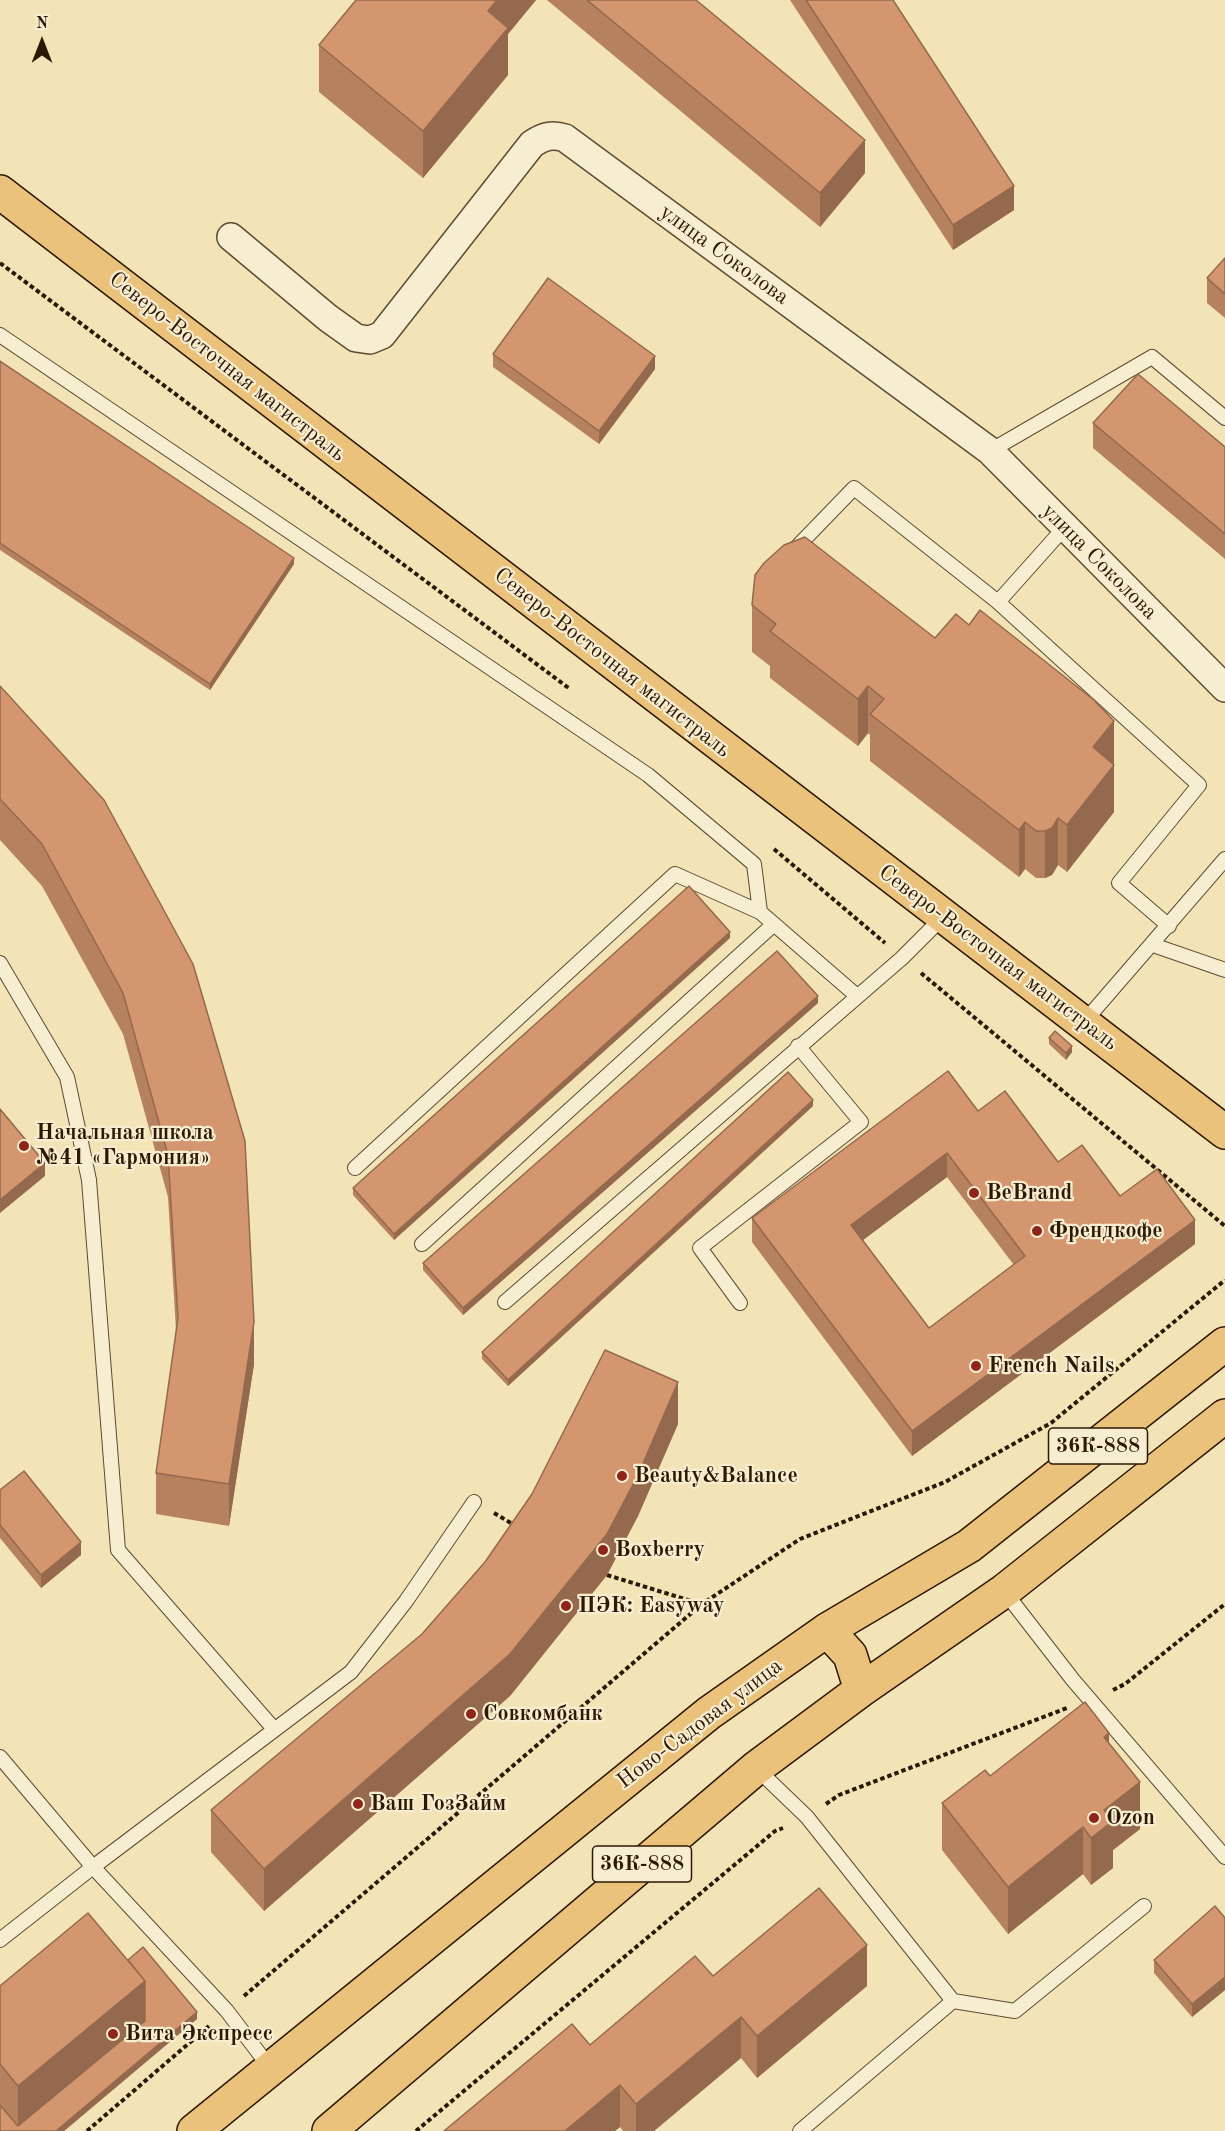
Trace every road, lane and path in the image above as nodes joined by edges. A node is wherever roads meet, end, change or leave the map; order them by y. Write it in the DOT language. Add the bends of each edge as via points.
graph roads {
  1 [pos="0,192"];
  2 [pos="231,237"];
  3 [pos="0,335"];
  4 [pos="1225,418"];
  5 [pos="990,451"];
  6 [pos="1065,527"];
  7 [pos="789,555"];
  8 [pos="998,602"];
  9 [pos="1225,688"];
  10 [pos="1225,859"];
  11 [pos="760,912"];
  12 [pos="944,917"];
  13 [pos="774,924"];
  14 [pos="1169,926"];
  15 [pos="1153,945"];
  16 [pos="0,963"];
  17 [pos="1225,970"];
  18 [pos="857,996"];
  19 [pos="1084,1022"];
  20 [pos="798,1046"];
  21 [pos="1225,1132"];
  22 [pos="355,1168"];
  23 [pos="422,1244"];
  24 [pos="1225,1280"];
  25 [pos="505,1302"];
  26 [pos="740,1303"];
  27 [pos="1225,1344"];
  28 [pos="1225,1416"];
  29 [pos="474,1502"];
  30 [pos="523,1530"];
  31 [pos="607,1575"];
  32 [pos="1004,1591"];
  33 [pos="702,1604"];
  34 [pos="1225,1604"];
  35 [pos="827,1630"];
  36 [pos="861,1690"];
  37 [pos="1089,1700"];
  38 [pos="274,1729"];
  39 [pos="0,1757"];
  40 [pos="756,1768"];
  41 [pos="807,1817"];
  42 [pos="1225,1857"];
  43 [pos="93,1867"];
  44 [pos="1144,1906"];
  45 [pos="0,1940"];
  46 [pos="953,2001"];
  47 [pos="227,2011"];
  48 [pos="271,2069"];
  49 [pos="87,2131"];
  50 [pos="194,2131"];
  51 [pos="329,2131"];
  52 [pos="416,2131"];
  53 [pos="800,2131"];
  1 -- 12 [label="main road, Северо-Восточная магистраль"];
  2 -- 5 [label="street, улица Соколова" via="328,318 356,338 370,340 382,335 532,144 555,135 565,138"];
  3 -- 11 [label="lane" via="648,775 754,864"];
  4 -- 5 [label="lane" via="1152,357"];
  5 -- 6 [label="street, улица Соколова"];
  6 -- 8 [label="lane"];
  6 -- 9 [label="street, улица Соколова"];
  7 -- 8 [label="lane" via="854,488"];
  8 -- 14 [label="lane" via="1199,785 1119,884"];
  10 -- 14 [label="lane"];
  11 -- 13 [label="lane"];
  11 -- 22 [label="lane" via="675,874"];
  12 -- 18 [label="lane"];
  12 -- 19 [label="main road, Северо-Восточная магистраль"];
  13 -- 18 [label="lane"];
  13 -- 23 [label="lane"];
  14 -- 15 [label="lane"];
  15 -- 17 [label="lane"];
  15 -- 19 [label="lane"];
  16 -- 38 [label="lane" via="67,1077 89,1180 118,1550"];
  18 -- 20 [label="lane"];
  19 -- 21 [label="main road, Северо-Восточная магистраль"];
  20 -- 25 [label="lane"];
  20 -- 26 [label="lane" via="861,1122 700,1248"];
  24 -- 33 [label="path" via="1051,1423 945,1482 800,1539"];
  27 -- 35 [label="main road, Ново-Садовая улица / 36К-888" via="969,1546"];
  28 -- 32 [label="main road"];
  29 -- 30 [label="path"];
  29 -- 38 [label="lane" via="351,1672"];
  31 -- 33 [label="path"];
  32 -- 36 [label="main road, 36К-888"];
  32 -- 37 [label="lane"];
  33 -- 47 [label="path"];
  34 -- 37 [label="path" via="1125,1684"];
  35 -- 36 [label="main road" via="850,1655"];
  35 -- 48 [label="main road, Ново-Садовая улица / 36К-888" via="709,1713"];
  36 -- 40 [label="main road, 36К-888"];
  37 -- 41 [label="path" via="839,1795"];
  37 -- 42 [label="lane"];
  38 -- 43 [label="lane"];
  39 -- 43 [label="lane"];
  40 -- 41 [label="lane"];
  40 -- 51 [label="main road, 36К-888"];
  41 -- 46 [label="lane"];
  41 -- 52 [label="path" via="775,1831"];
  43 -- 45 [label="lane"];
  43 -- 47 [label="lane"];
  44 -- 46 [label="lane" via="1015,2011"];
  46 -- 53 [label="lane"];
  47 -- 48 [label="lane"];
  47 -- 49 [label="path"];
  48 -- 50 [label="main road, Ново-Садовая улица / 36К-888"];
}
